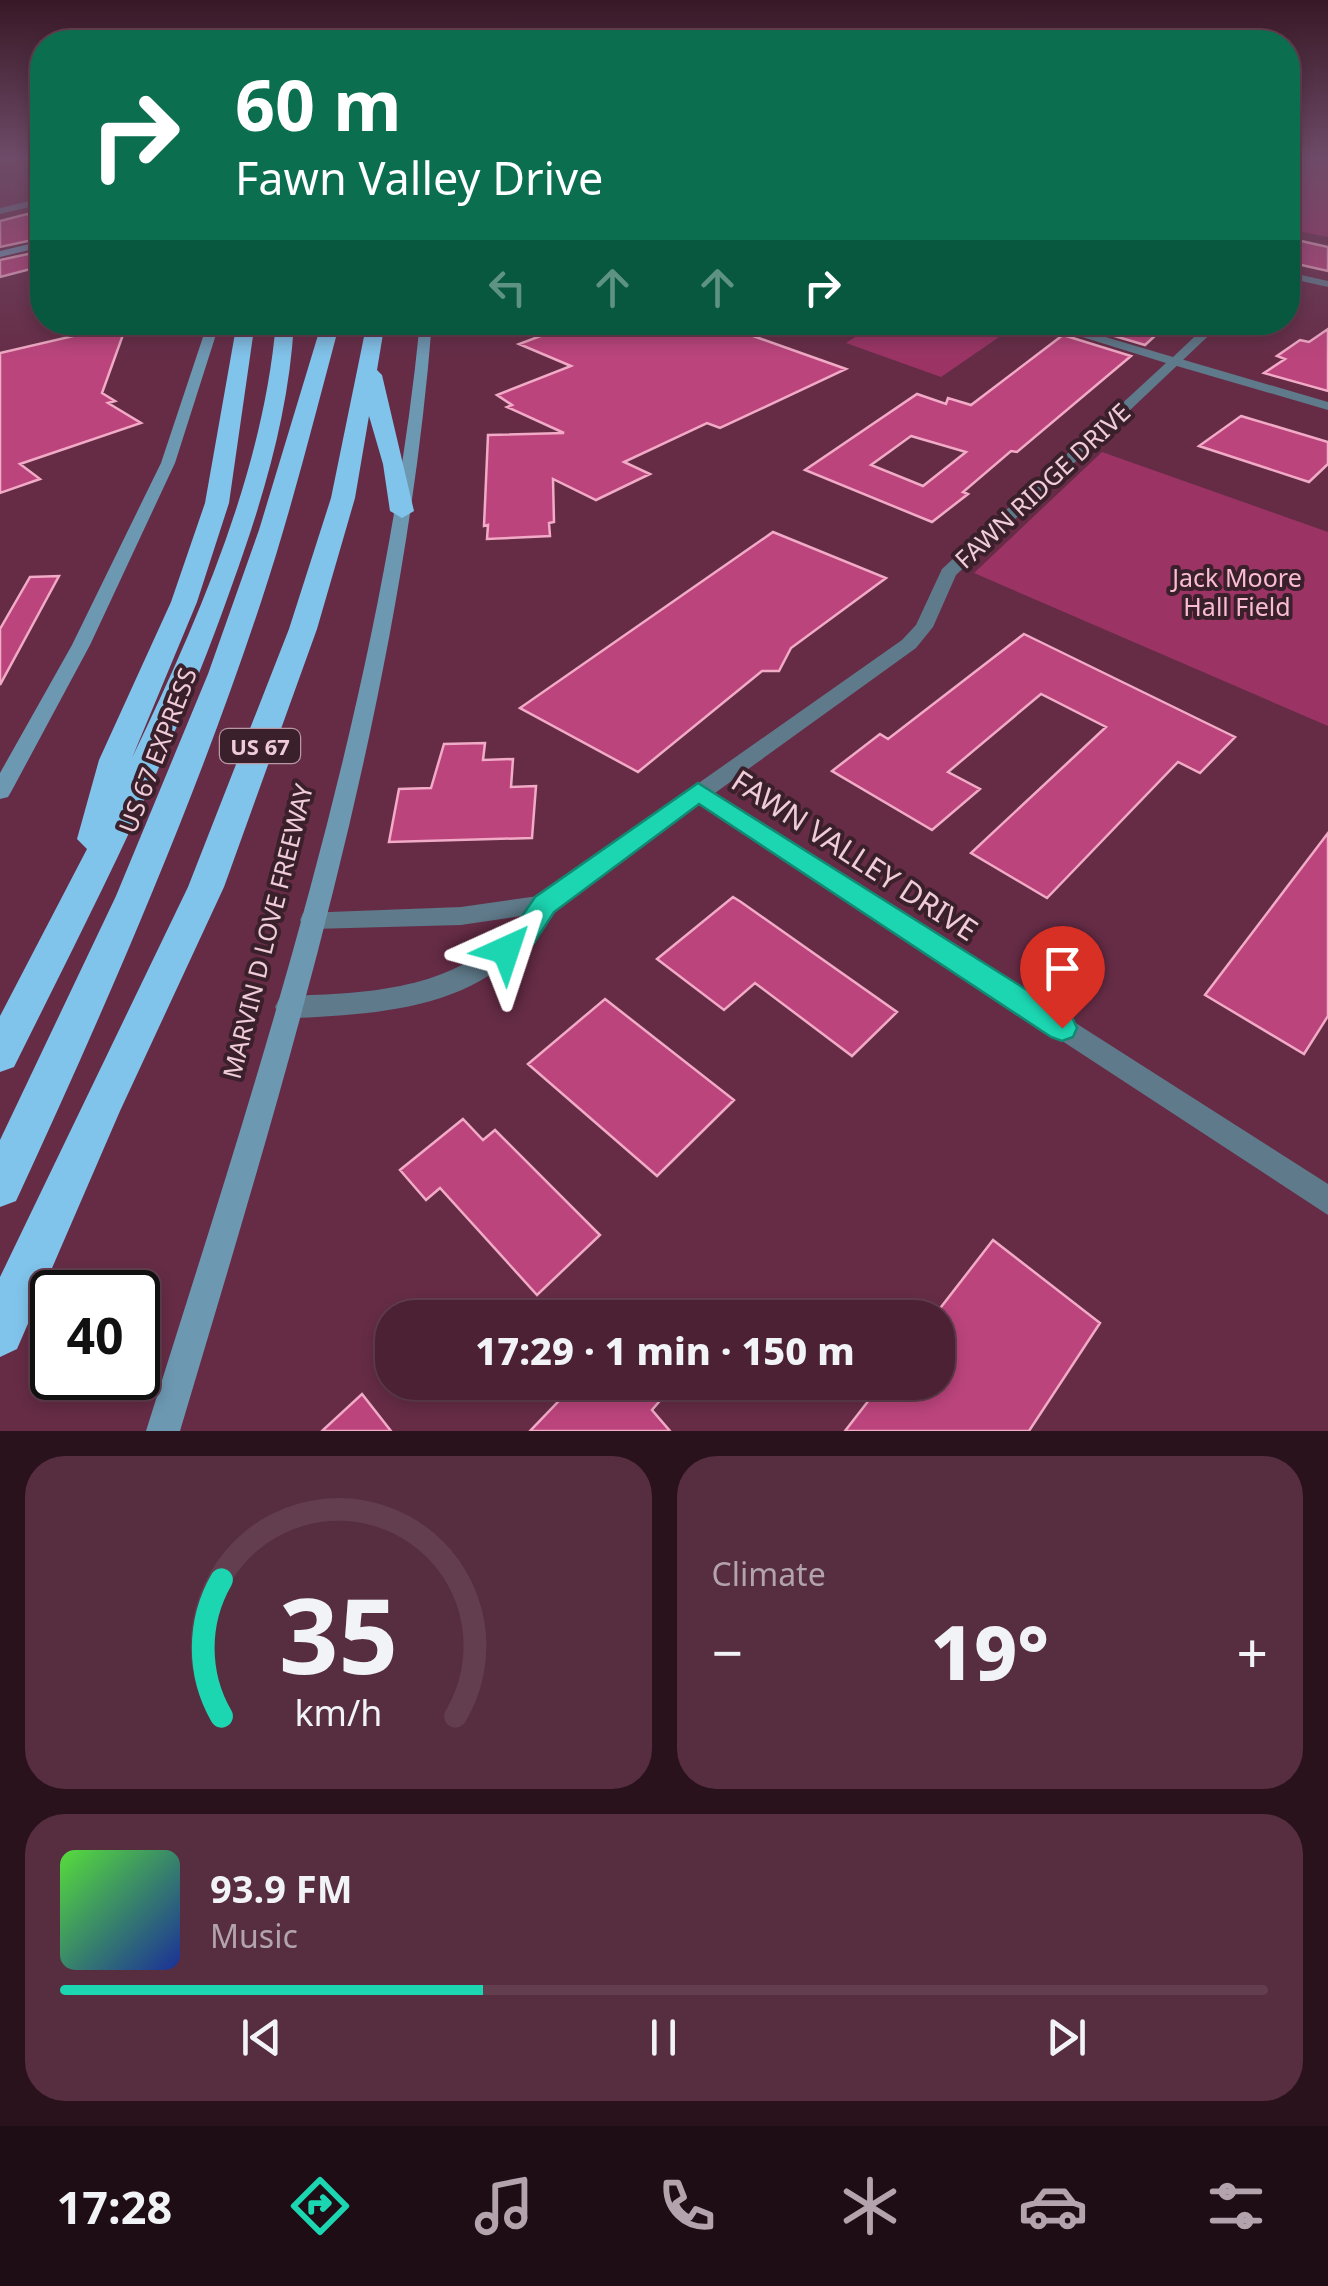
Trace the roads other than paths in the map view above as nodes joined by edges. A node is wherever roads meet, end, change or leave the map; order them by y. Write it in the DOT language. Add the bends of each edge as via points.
graph roads {
  1 [pos="30,237"];
  2 [pos="0,244"];
  3 [pos="30,247"];
  4 [pos="0,254"];
  5 [pos="1300,278"];
  6 [pos="1328,284"];
  7 [pos="210,335"];
  8 [pos="244,335"];
  9 [pos="283,335"];
  10 [pos="327,335"];
  11 [pos="424,335"];
  12 [pos="1085,335"];
  13 [pos="1202,335"];
  14 [pos="372,342"];
  15 [pos="1174,361"];
  16 [pos="1328,406"];
  17 [pos="402,511"];
  18 [pos="0,792"];
  19 [pos="698,792"];
  20 [pos="76,904"];
  21 [pos="544,904"];
  22 [pos="312,920"];
  23 [pos="288,1007"];
  24 [pos="0,1056"];
  25 [pos="0,1186"];
  26 [pos="1328,1201"];
  27 [pos="0,1332"];
  28 [pos="163,1431"];
  1 -- 2 [label="main road"];
  3 -- 4 [label="main road"];
  5 -- 6 [label="street"];
  7 -- 18 [label="main road" via="162,476 81,645"];
  8 -- 20 [label="highway" via="217,503 184,602 114,760"];
  9 -- 20 [label="highway" via="265,443 212,608"];
  10 -- 25 [label="highway, US 67 EXPRESS" via="276,516 190,760"];
  11 -- 17 [label="main road, MARVIN D LOVE FREEWAY"];
  12 -- 15 [label="street"];
  13 -- 15 [label="street, FAWN RIDGE DRIVE"];
  14 -- 17 [label="highway"];
  14 -- 27 [label="highway, US 67" via="343,498 303,629 232,818"];
  15 -- 16 [label="street"];
  15 -- 19 [label="street, FAWN RIDGE DRIVE" via="948,574 909,644"];
  17 -- 22 [label="main road, MARVIN D LOVE FREEWAY" via="388,602"];
  19 -- 21 [label="street, FAWN RIDGE DRIVE"];
  19 -- 26 [label="street, FAWN VALLEY DRIVE"];
  20 -- 24 [label="highway"];
  21 -- 22 [label="street, FAWN RIDGE DRIVE" via="461,916"];
  21 -- 23 [label="street, FAWN RIDGE DRIVE" via="524,936 442,990 388,1003"];
  22 -- 23 [label="main road, MARVIN D LOVE FREEWAY"];
  23 -- 28 [label="main road, MARVIN D LOVE FREEWAY"];
}
